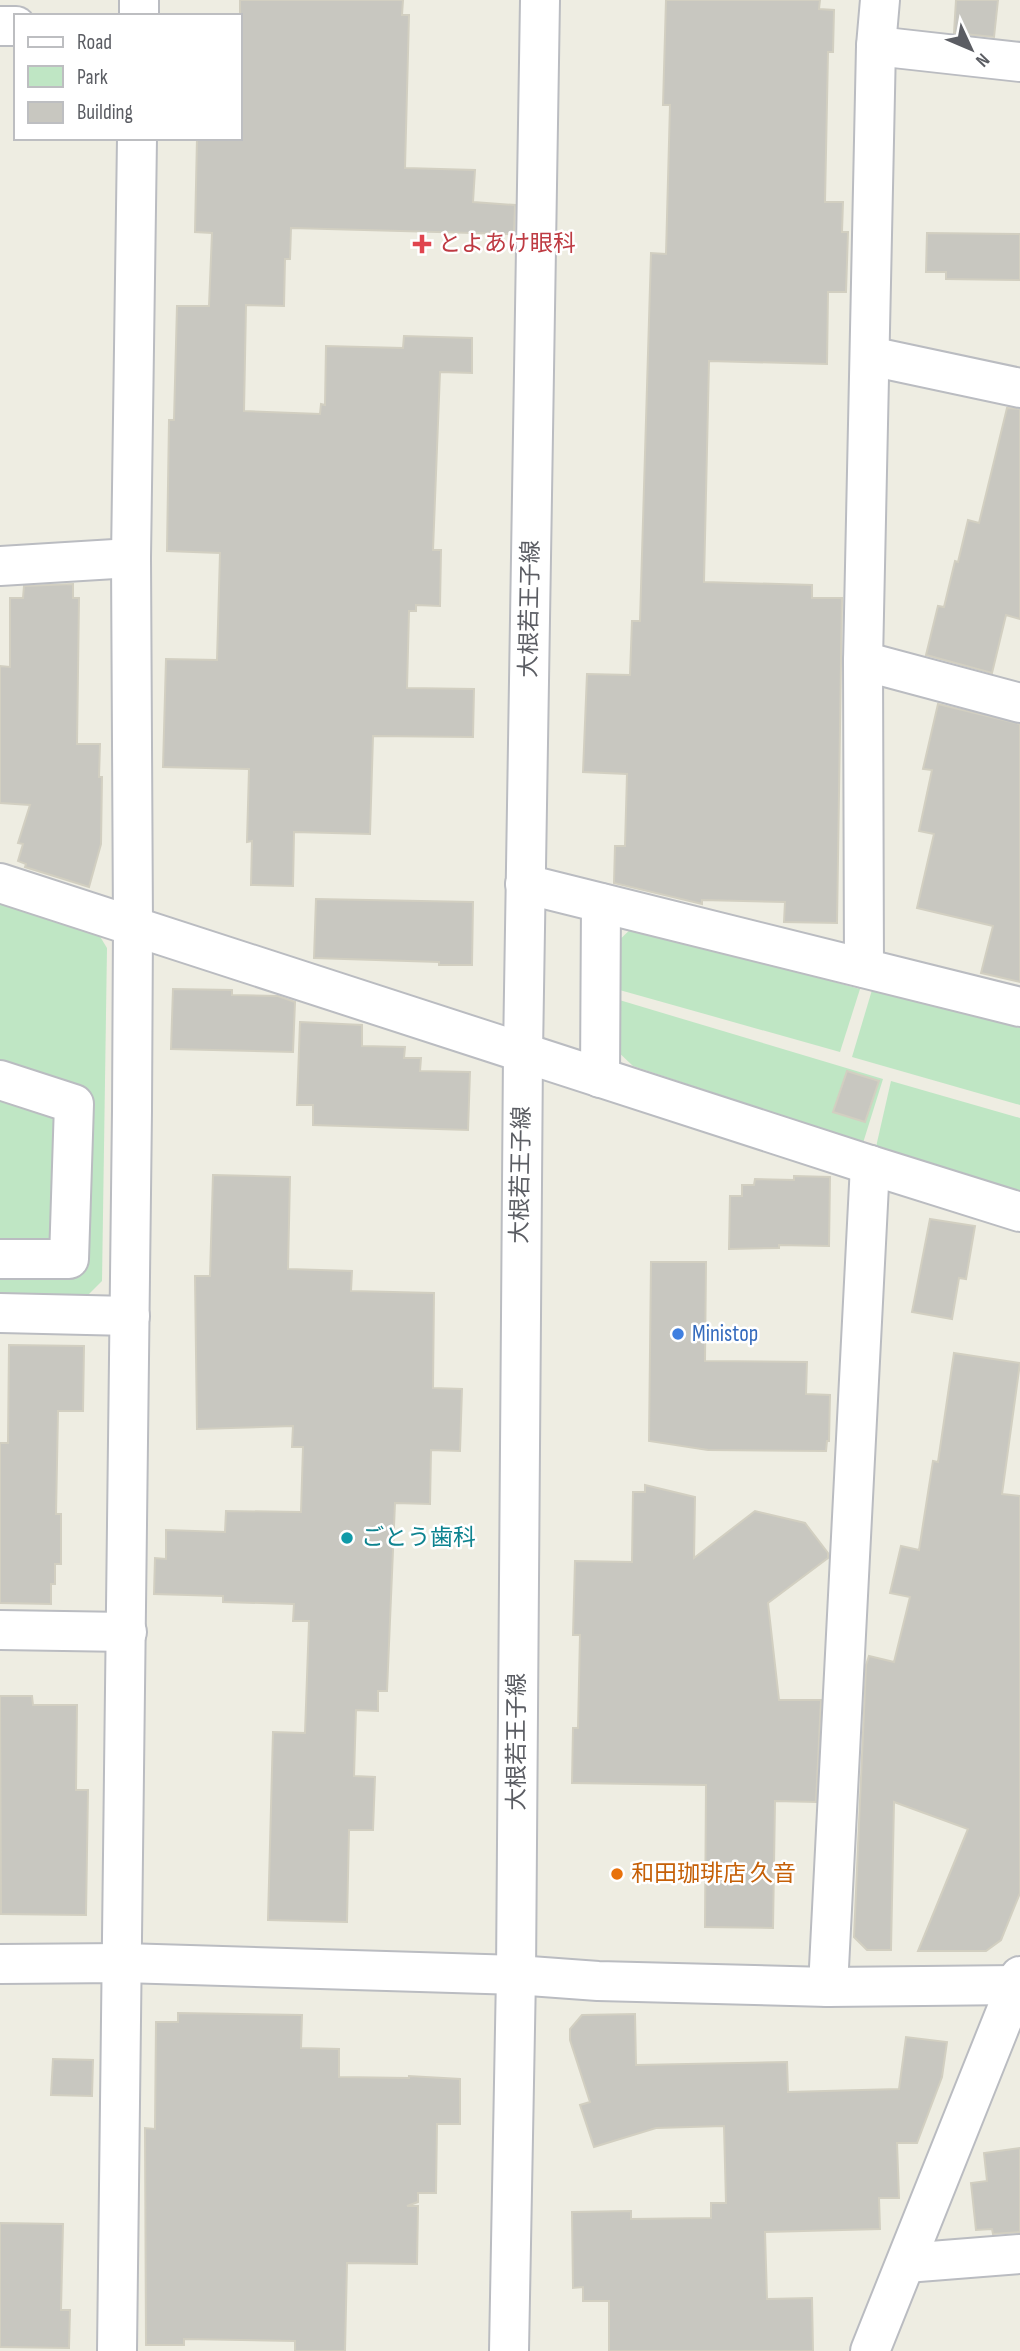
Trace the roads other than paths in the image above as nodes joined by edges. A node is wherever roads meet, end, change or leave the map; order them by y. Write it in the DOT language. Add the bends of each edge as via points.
graph roads {
  1 [pos="540,0"];
  2 [pos="880,0"];
  3 [pos="876,46"];
  4 [pos="1020,62"];
  5 [pos="137,140"];
  6 [pos="870,356"];
  7 [pos="1020,388"];
  8 [pos="131,558"];
  9 [pos="0,566"];
  10 [pos="863,662"];
  11 [pos="1020,703"];
  12 [pos="0,883"];
  13 [pos="525,884"];
  14 [pos="601,903"];
  15 [pos="133,927"];
  16 [pos="864,968"];
  17 [pos="1020,1007"];
  18 [pos="523,1053"];
  19 [pos="600,1078"];
  20 [pos="0,1080"];
  21 [pos="73,1165"];
  22 [pos="131,1165"];
  23 [pos="870,1165"];
  24 [pos="1020,1212"];
  25 [pos="0,1259"];
  26 [pos="0,1313"];
  27 [pos="130,1316"];
  28 [pos="0,1630"];
  29 [pos="127,1632"];
  30 [pos="0,1964"];
  31 [pos="123,1964"];
  32 [pos="516,1975"];
  33 [pos="1019,1982"];
  34 [pos="828,1987"];
  35 [pos="1020,2254"];
  36 [pos="906,2263"];
  37 [pos="117,2351"];
  38 [pos="509,2351"];
  39 [pos="870,2351"];
  1 -- 13 [label="street, 大根若王子線"];
  2 -- 3 [label="street"];
  3 -- 4 [label="street"];
  3 -- 6 [label="street"];
  5 -- 8 [label="street"];
  6 -- 7 [label="street"];
  6 -- 10 [label="street"];
  8 -- 9 [label="street"];
  8 -- 15 [label="street"];
  10 -- 11 [label="street"];
  10 -- 16 [label="street"];
  12 -- 15 [label="street"];
  13 -- 14 [label="street"];
  13 -- 18 [label="street, 大根若王子線"];
  14 -- 16 [label="street"];
  14 -- 19 [label="street"];
  15 -- 18 [label="street"];
  15 -- 22 [label="street"];
  16 -- 17 [label="street"];
  18 -- 19 [label="street"];
  18 -- 32 [label="street, 大根若王子線"];
  19 -- 23 [label="street"];
  20 -- 21 [label="street" via="74,1104"];
  21 -- 22 [label="street"];
  21 -- 25 [label="street" via="69,1259"];
  22 -- 27 [label="street"];
  23 -- 24 [label="street"];
  23 -- 34 [label="street"];
  26 -- 27 [label="street"];
  27 -- 29 [label="street"];
  28 -- 29 [label="street"];
  29 -- 31 [label="street"];
  30 -- 31 [label="street"];
  31 -- 32 [label="street"];
  31 -- 37 [label="street"];
  32 -- 34 [label="street"];
  32 -- 38 [label="street, 大根若王子線"];
  33 -- 34 [label="street"];
  33 -- 36 [label="street"];
  35 -- 36 [label="street"];
  36 -- 39 [label="street"];
}
